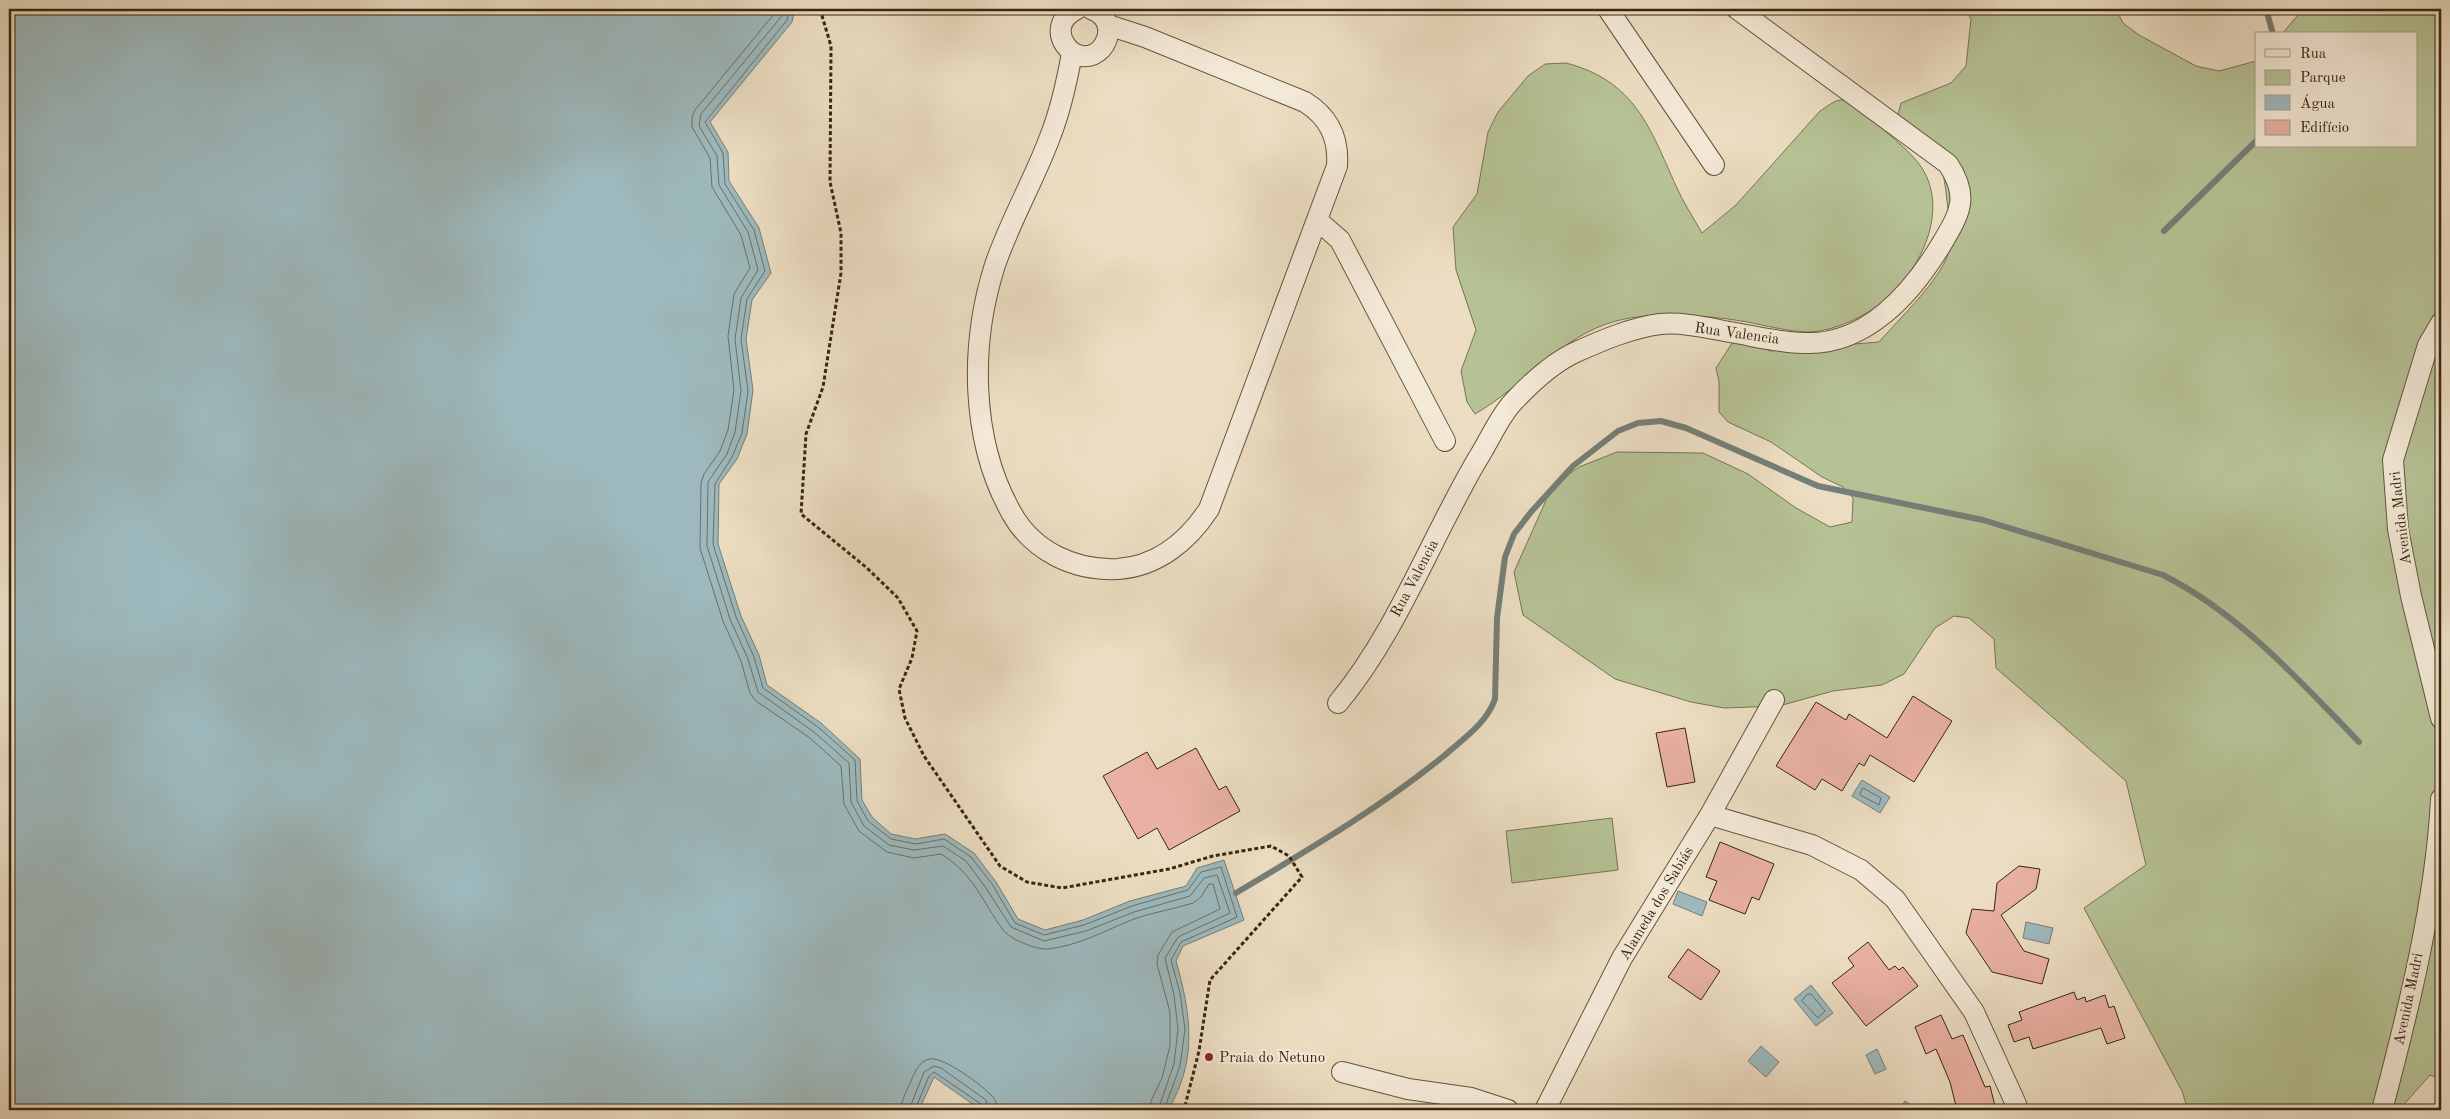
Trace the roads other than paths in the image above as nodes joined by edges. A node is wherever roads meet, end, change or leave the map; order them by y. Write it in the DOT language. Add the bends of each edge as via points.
graph roads {
  1 [pos="1091,9"];
  2 [pos="1608,9"];
  3 [pos="1736,9"];
  4 [pos="1072,10"];
  5 [pos="1108,25"];
  6 [pos="1072,52"];
  7 [pos="1714,164"];
  8 [pos="1317,220"];
  9 [pos="2441,323"];
  10 [pos="1445,441"];
  11 [pos="1774,700"];
  12 [pos="1338,703"];
  13 [pos="2441,718"];
  14 [pos="2441,799"];
  15 [pos="1710,815"];
  16 [pos="1342,1072"];
  17 [pos="1508,1110"];
  18 [pos="1545,1110"];
  19 [pos="2016,1110"];
  20 [pos="2382,1110"];
  1 -- 5 [label="street" via="1104,17"];
  2 -- 7 [label="street"];
  3 -- 12 [label="street, Rua Valencia" via="1948,164 1962,194 1960,214 1901,298 1882,318 1857,332 1827,341 1804,343 1662,324 1614,335 1572,354 1545,373 1512,402 1462,486 1361,675"];
  4 -- 6 [label="street" via="1060,28 1065,46"];
  5 -- 6 [label="street" via="1108,35 1099,51 1081,56"];
  5 -- 8 [label="street" via="1145,37 1315,108 1329,125 1338,155"];
  6 -- 8 [label="street" via="1060,110 1050,138 996,264 986,302 978,356 981,417 995,476 1015,519 1040,546 1071,563 1106,569 1124,568 1158,558 1188,537 1200,524 1209,509"];
  8 -- 10 [label="street" via="1340,240"];
  9 -- 13 [label="street, Avenida Madri" via="2428,346 2393,460 2398,529"];
  11 -- 15 [label="street, Alameda dos Sabiás"];
  14 -- 20 [label="street, Avenida Madri" via="2429,899"];
  15 -- 18 [label="street, Alameda dos Sabiás" via="1622,958"];
  15 -- 19 [label="street" via="1812,845 1861,870 1895,899 1974,1012"];
  16 -- 17 [label="street" via="1408,1089 1471,1098"];
}
